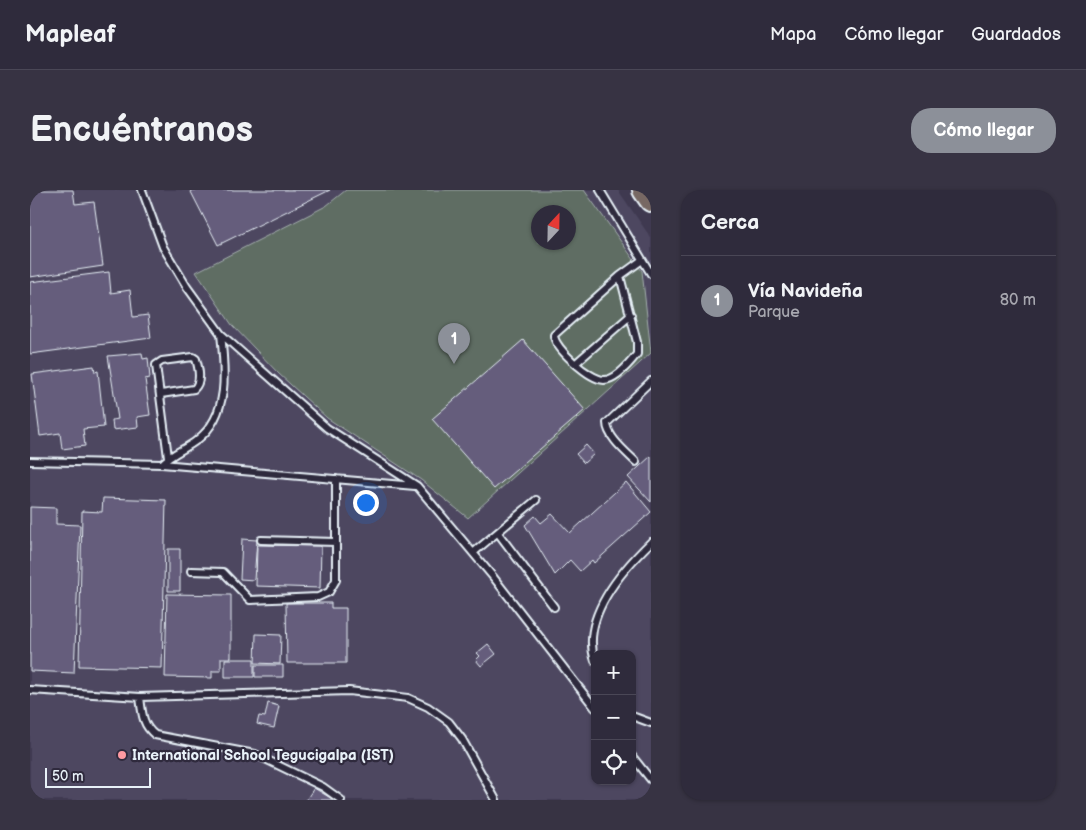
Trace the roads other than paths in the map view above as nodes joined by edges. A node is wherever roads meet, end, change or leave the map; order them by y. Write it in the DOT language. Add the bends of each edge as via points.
graph roads {
  1 [pos="142,190"];
  2 [pos="600,190"];
  3 [pos="644,190"];
  4 [pos="651,200"];
  5 [pos="642,260"];
  6 [pos="651,274"];
  7 [pos="620,276"];
  8 [pos="631,315"];
  9 [pos="221,334"];
  10 [pos="576,364"];
  11 [pos="651,381"];
  12 [pos="161,394"];
  13 [pos="168,457"];
  14 [pos="30,461"];
  15 [pos="636,462"];
  16 [pos="162,464"];
  17 [pos="336,479"];
  18 [pos="418,486"];
  19 [pos="536,500"];
  20 [pos="498,533"];
  21 [pos="261,540"];
  22 [pos="336,542"];
  23 [pos="651,542"];
  24 [pos="473,553"];
  25 [pos="192,571"];
  26 [pos="554,607"];
  27 [pos="592,650"];
  28 [pos="30,690"];
  29 [pos="140,697"];
  30 [pos="591,703"];
  31 [pos="636,717"];
  32 [pos="651,723"];
  33 [pos="636,761"];
  34 [pos="651,780"];
  35 [pos="341,800"];
  36 [pos="496,800"];
  1 -- 9 [label="lane" via="164,247 187,287"];
  2 -- 5 [label="lane"];
  3 -- 4 [label="highway"];
  5 -- 6 [label="lane"];
  5 -- 7 [label="lane"];
  7 -- 8 [label="lane"];
  7 -- 10 [label="lane" via="554,335 554,341 564,355"];
  8 -- 10 [label="lane"];
  8 -- 10 [label="lane" via="637,354 620,371 605,380 598,379"];
  9 -- 13 [label="lane" via="226,372 220,405 212,423 199,439"];
  9 -- 18 [label="lane" via="328,428"];
  11 -- 15 [label="lane" via="607,423 613,437"];
  12 -- 12 [label="lane" via="156,365 196,359 198,386"];
  12 -- 13 [label="lane"];
  13 -- 16 [label="lane"];
  14 -- 16 [label="lane"];
  16 -- 17 [label="lane"];
  17 -- 18 [label="lane"];
  17 -- 22 [label="lane"];
  18 -- 24 [label="lane"];
  19 -- 20 [label="lane"];
  20 -- 24 [label="lane"];
  20 -- 26 [label="lane"];
  21 -- 22 [label="lane"];
  22 -- 25 [label="lane" via="336,580 328,592 318,597 250,600 223,572"];
  23 -- 27 [label="lane" via="624,567 598,610"];
  24 -- 30 [label="lane"];
  28 -- 29 [label="lane"];
  29 -- 35 [label="lane" via="142,719 156,735 254,754 323,787"];
  29 -- 36 [label="lane" via="349,691 408,698 428,707 448,722 462,739"];
  31 -- 32 [label="lane"];
  33 -- 34 [label="lane"];
}
